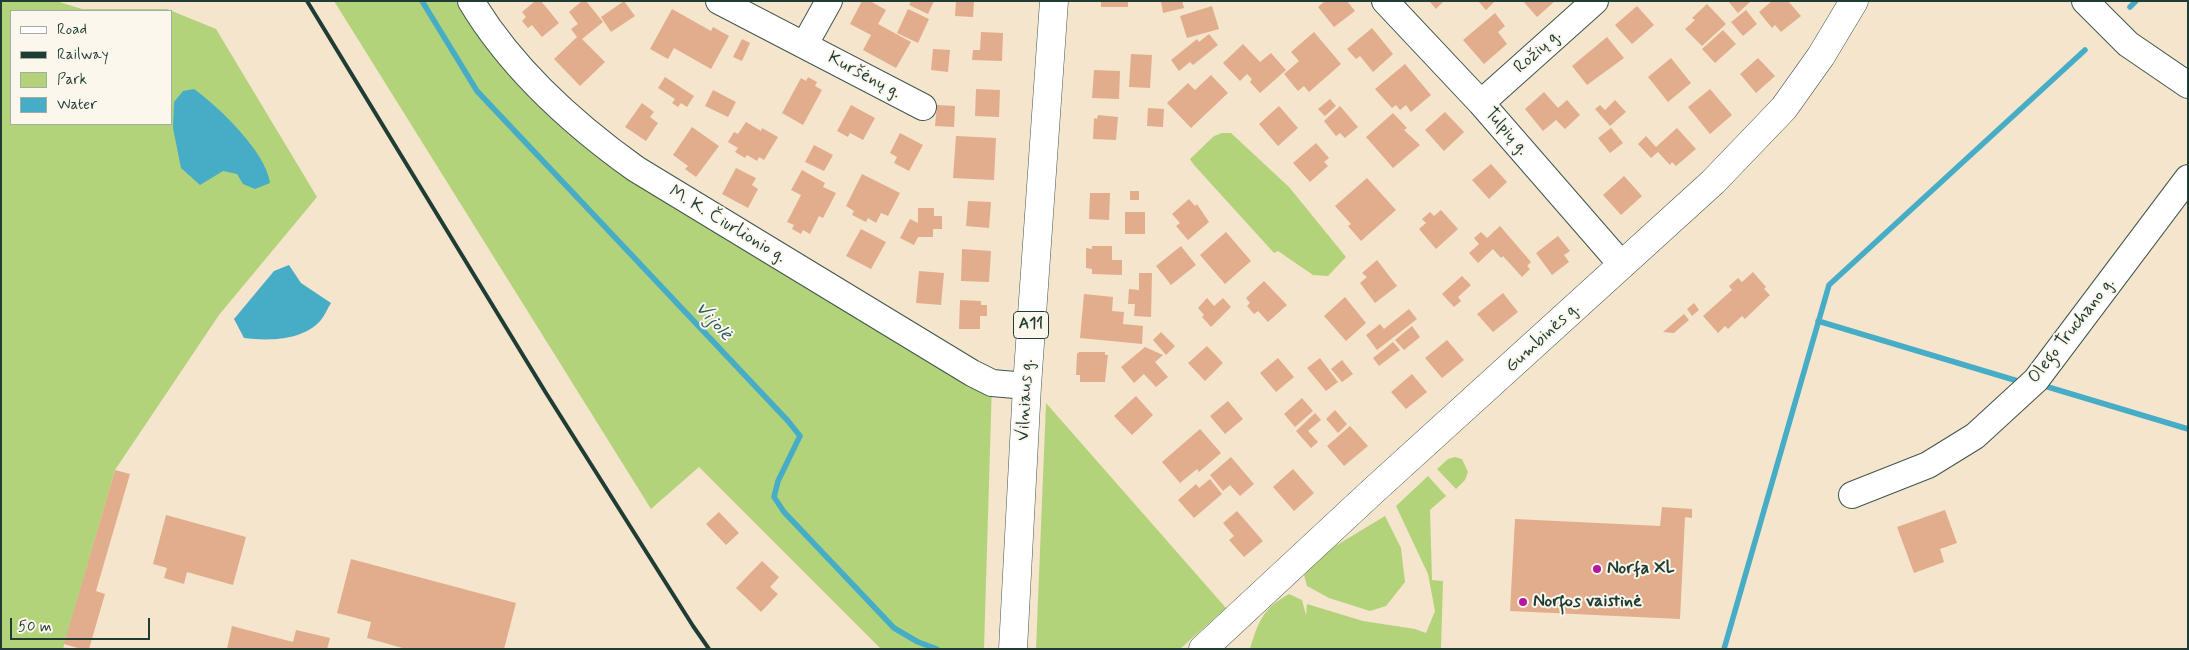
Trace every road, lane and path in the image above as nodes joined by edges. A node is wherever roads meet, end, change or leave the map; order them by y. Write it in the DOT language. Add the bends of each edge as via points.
graph roads {
  1 [pos="719,1"];
  2 [pos="829,1"];
  3 [pos="1054,1"];
  4 [pos="1386,1"];
  5 [pos="1595,1"];
  6 [pos="1854,1"];
  7 [pos="2085,1"];
  8 [pos="474,2"];
  9 [pos="805,44"];
  10 [pos="2188,85"];
  11 [pos="1481,103"];
  12 [pos="923,107"];
  13 [pos="2188,178"];
  14 [pos="1622,265"];
  15 [pos="1027,386"];
  16 [pos="1852,495"];
  17 [pos="1013,649"];
  18 [pos="1203,649"];
  1 -- 9 [label="street, Kuršėnų g."];
  2 -- 9 [label="street"];
  3 -- 15 [label="main road, Vilniaus g. / A11"];
  4 -- 11 [label="street, Tulpių g."];
  5 -- 11 [label="street, Rožių g."];
  6 -- 14 [label="main road, Gumbinės g." via="1784,108 1713,182"];
  7 -- 10 [label="street" via="2128,44"];
  8 -- 15 [label="street, M. K. Čiurlionio g." via="508,51 544,91 594,138 636,169 972,374 992,383"];
  9 -- 12 [label="street, Kuršėnų g."];
  11 -- 14 [label="street, Tulpių g."];
  13 -- 16 [label="street, Olego Truchano g." via="2036,380 1974,436 1928,465"];
  14 -- 18 [label="main road, Gumbinės g."];
  15 -- 17 [label="main road, Vilniaus g. / A11"];
}
